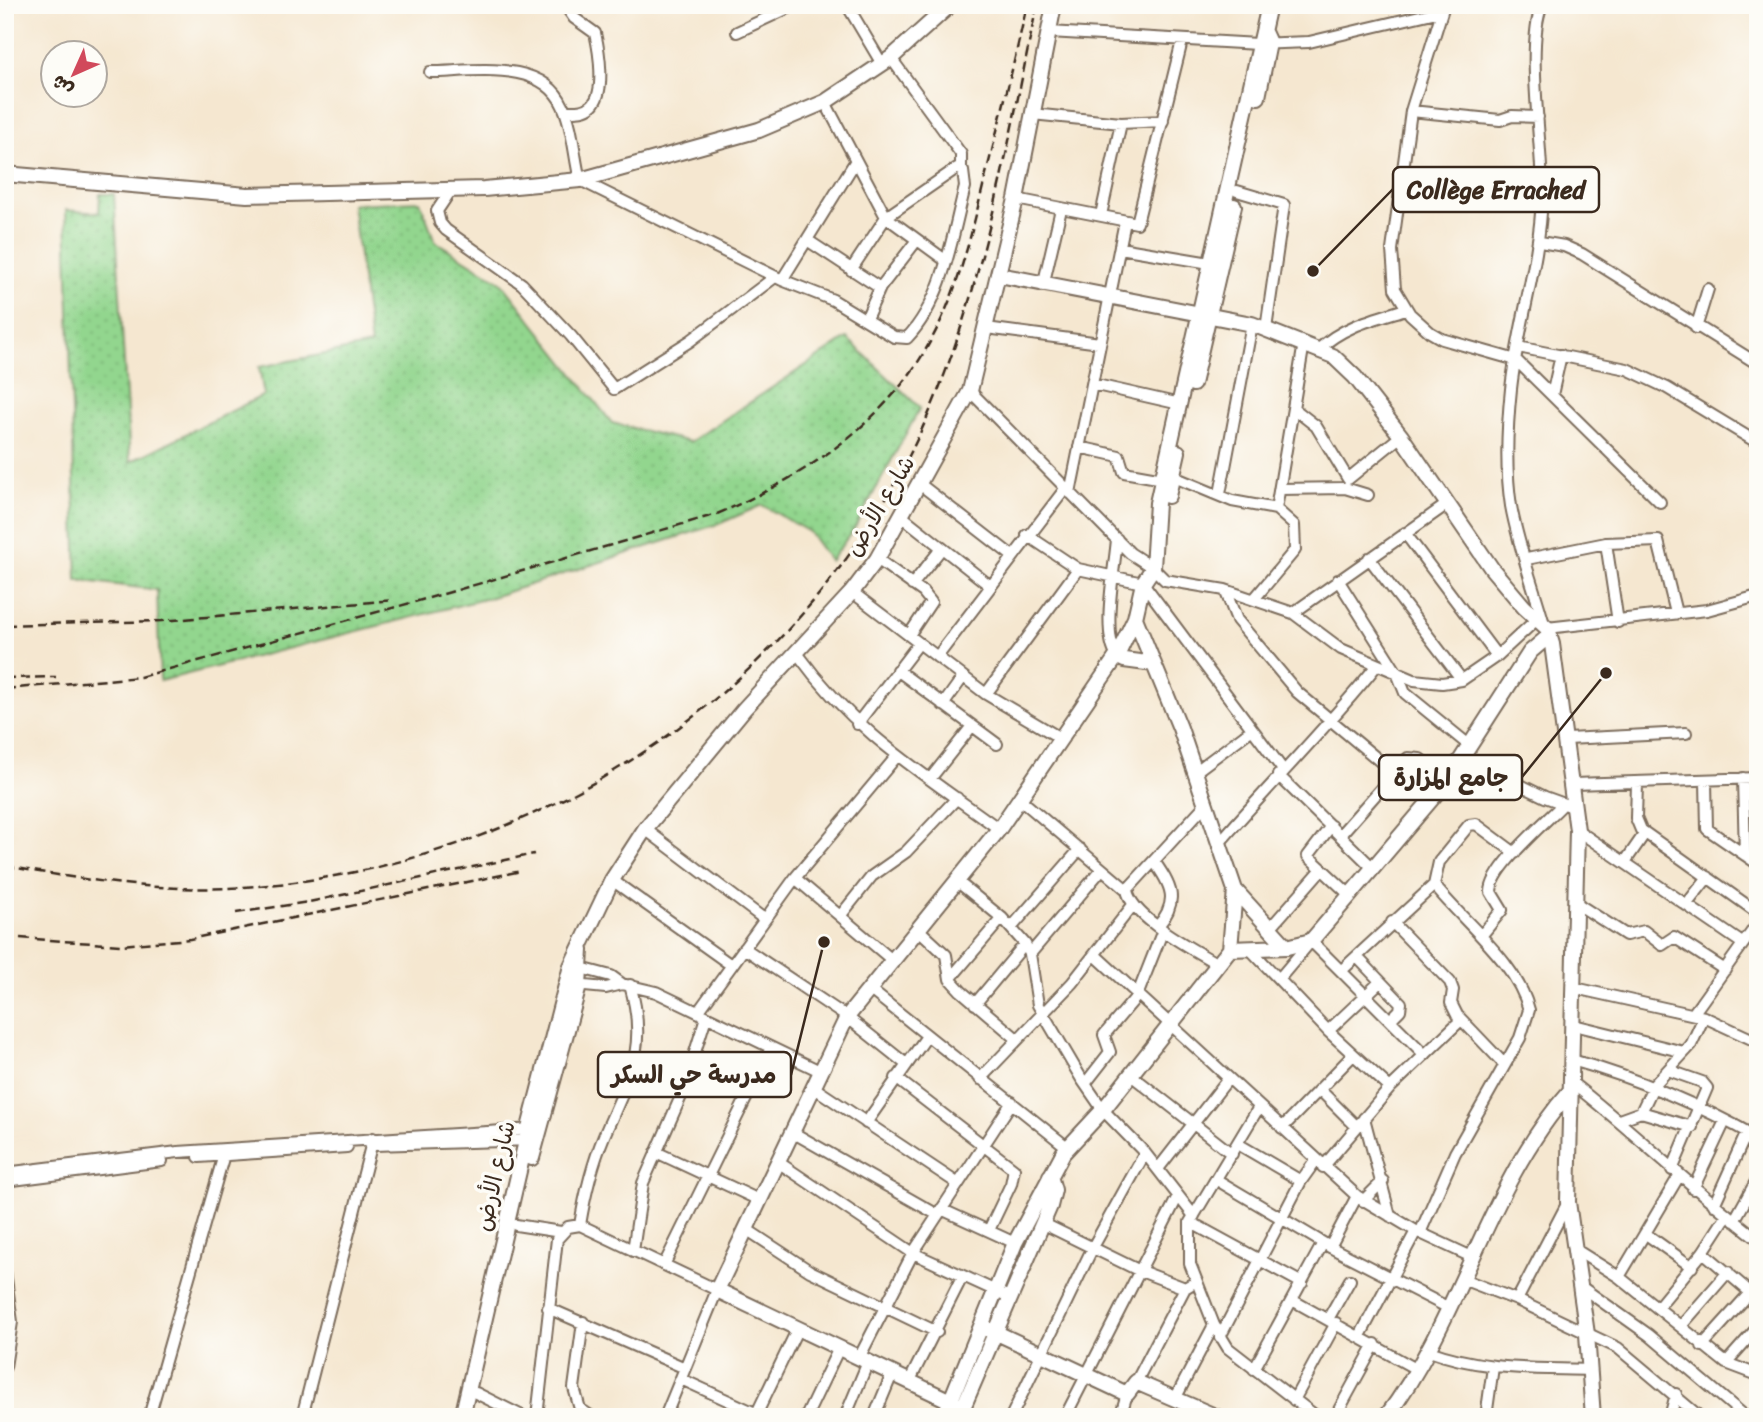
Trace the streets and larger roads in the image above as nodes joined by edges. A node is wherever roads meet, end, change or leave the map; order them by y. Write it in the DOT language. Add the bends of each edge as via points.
graph roads {
  1 [pos="565,5"];
  2 [pos="795,5"];
  3 [pos="846,5"];
  4 [pos="950,5"];
  5 [pos="1054,5"];
  6 [pos="1269,5"];
  7 [pos="1542,5"];
  8 [pos="1443,8"];
  9 [pos="737,32"];
  10 [pos="1049,32"];
  11 [pos="1264,40"];
  12 [pos="1182,41"];
  13 [pos="886,61"];
  14 [pos="430,72"];
  15 [pos="825,103"];
  16 [pos="565,111"];
  17 [pos="1411,111"];
  18 [pos="1032,114"];
  19 [pos="1538,117"];
  20 [pos="1163,121"];
  21 [pos="1121,123"];
  22 [pos="855,162"];
  23 [pos="961,169"];
  24 [pos="5,174"];
  25 [pos="580,180"];
  26 [pos="451,190"];
  27 [pos="1237,191"];
  28 [pos="1016,199"];
  29 [pos="1061,209"];
  30 [pos="1101,215"];
  31 [pos="886,217"];
  32 [pos="1125,221"];
  33 [pos="807,240"];
  34 [pos="917,240"];
  35 [pos="1540,242"];
  36 [pos="1120,248"];
  37 [pos="946,260"];
  38 [pos="1210,263"];
  39 [pos="851,270"];
  40 [pos="999,275"];
  41 [pos="778,279"];
  42 [pos="1044,286"];
  43 [pos="880,288"];
  44 [pos="1709,289"];
  45 [pos="1109,297"];
  46 [pos="1406,309"];
  47 [pos="1205,315"];
  48 [pos="866,319"];
  49 [pos="1259,326"];
  50 [pos="986,328"];
  51 [pos="1696,328"];
  52 [pos="1100,343"];
  53 [pos="1304,343"];
  54 [pos="1518,346"];
  55 [pos="1319,349"];
  56 [pos="1561,355"];
  57 [pos="1516,360"];
  58 [pos="1758,364"];
  59 [pos="1092,384"];
  60 [pos="970,391"];
  61 [pos="1552,395"];
  62 [pos="1180,404"];
  63 [pos="1293,408"];
  64 [pos="1401,436"];
  65 [pos="1758,443"];
  66 [pos="1079,447"];
  67 [pos="1169,478"];
  68 [pos="1347,484"];
  69 [pos="921,485"];
  70 [pos="1280,489"];
  71 [pos="1067,491"];
  72 [pos="1220,494"];
  73 [pos="1368,495"];
  74 [pos="1660,502"];
  75 [pos="1446,505"];
  76 [pos="1276,509"];
  77 [pos="903,517"];
  78 [pos="1405,533"];
  79 [pos="1027,536"];
  80 [pos="1117,539"];
  81 [pos="1606,543"];
  82 [pos="942,548"];
  83 [pos="1012,555"];
  84 [pos="1368,558"];
  85 [pos="877,559"];
  86 [pos="1527,559"];
  87 [pos="1153,568"];
  88 [pos="1078,569"];
  89 [pos="1114,575"];
  90 [pos="1338,580"];
  91 [pos="1143,583"];
  92 [pos="912,585"];
  93 [pos="989,585"];
  94 [pos="1225,590"];
  95 [pos="852,592"];
  96 [pos="1758,596"];
  97 [pos="1255,598"];
  98 [pos="1293,613"];
  99 [pos="1676,613"];
  100 [pos="1135,618"];
  101 [pos="1618,622"];
  102 [pos="1544,627"];
  103 [pos="909,635"];
  104 [pos="919,643"];
  105 [pos="797,653"];
  106 [pos="1117,656"];
  107 [pos="1497,656"];
  108 [pos="937,657"];
  109 [pos="1154,664"];
  110 [pos="1377,665"];
  111 [pos="897,670"];
  112 [pos="1397,673"];
  113 [pos="963,677"];
  114 [pos="1462,680"];
  115 [pos="986,694"];
  116 [pos="943,705"];
  117 [pos="1331,722"];
  118 [pos="857,724"];
  119 [pos="972,726"];
  120 [pos="1251,730"];
  121 [pos="1686,733"];
  122 [pos="1060,738"];
  123 [pos="1567,739"];
  124 [pos="997,744"];
  125 [pos="1466,752"];
  126 [pos="897,756"];
  127 [pos="1195,772"];
  128 [pos="1393,772"];
  129 [pos="1280,773"];
  130 [pos="1743,778"];
  131 [pos="1758,778"];
  132 [pos="930,779"];
  133 [pos="1447,781"];
  134 [pos="1706,781"];
  135 [pos="1573,784"];
  136 [pos="1637,784"];
  137 [pos="957,798"];
  138 [pos="1020,799"];
  139 [pos="1206,804"];
  140 [pos="1570,806"];
  141 [pos="1331,826"];
  142 [pos="645,829"];
  143 [pos="999,829"];
  144 [pos="1577,830"];
  145 [pos="1644,833"];
  146 [pos="1340,835"];
  147 [pos="1220,842"];
  148 [pos="1080,849"];
  149 [pos="1515,853"];
  150 [pos="1753,858"];
  151 [pos="1154,861"];
  152 [pos="1625,862"];
  153 [pos="1373,868"];
  154 [pos="1102,869"];
  155 [pos="1321,870"];
  156 [pos="795,877"];
  157 [pos="1708,877"];
  158 [pos="612,880"];
  159 [pos="958,882"];
  160 [pos="1434,885"];
  161 [pos="1127,890"];
  162 [pos="1234,890"];
  163 [pos="1350,896"];
  164 [pos="1576,903"];
  165 [pos="1133,905"];
  166 [pos="1686,905"];
  167 [pos="1758,913"];
  168 [pos="841,915"];
  169 [pos="1002,918"];
  170 [pos="764,919"];
  171 [pos="1392,922"];
  172 [pos="1758,923"];
  173 [pos="1012,927"];
  174 [pos="1271,927"];
  175 [pos="1160,928"];
  176 [pos="919,930"];
  177 [pos="1481,936"];
  178 [pos="1311,941"];
  179 [pos="1742,943"];
  180 [pos="1287,947"];
  181 [pos="744,948"];
  182 [pos="1028,949"];
  183 [pos="1230,950"];
  184 [pos="1251,950"];
  185 [pos="1095,955"];
  186 [pos="1357,957"];
  187 [pos="892,960"];
  188 [pos="732,965"];
  189 [pos="1219,965"];
  190 [pos="576,967"];
  191 [pos="1342,970"];
  192 [pos="1725,970"];
  193 [pos="950,979"];
  194 [pos="1279,979"];
  195 [pos="1380,982"];
  196 [pos="572,985"];
  197 [pos="626,985"];
  198 [pos="868,988"];
  199 [pos="1576,988"];
  200 [pos="1137,996"];
  201 [pos="1367,996"];
  202 [pos="975,1004"];
  203 [pos="702,1014"];
  204 [pos="1042,1014"];
  205 [pos="1698,1015"];
  206 [pos="847,1017"];
  207 [pos="1459,1017"];
  208 [pos="1391,1019"];
  209 [pos="1574,1025"];
  210 [pos="1170,1026"];
  211 [pos="1328,1031"];
  212 [pos="927,1036"];
  213 [pos="1017,1039"];
  214 [pos="1758,1042"];
  215 [pos="771,1048"];
  216 [pos="1685,1052"];
  217 [pos="1353,1055"];
  218 [pos="1425,1055"];
  219 [pos="1573,1060"];
  220 [pos="906,1064"];
  221 [pos="1504,1064"];
  222 [pos="1668,1070"];
  223 [pos="820,1072"];
  224 [pos="1131,1075"];
  225 [pos="896,1078"];
  226 [pos="981,1079"];
  227 [pos="1228,1079"];
  228 [pos="1085,1084"];
  229 [pos="1654,1085"];
  230 [pos="1572,1086"];
  231 [pos="813,1087"];
  232 [pos="1390,1088"];
  233 [pos="1320,1090"];
  234 [pos="1012,1102"];
  235 [pos="1701,1106"];
  236 [pos="1259,1107"];
  237 [pos="1103,1110"];
  238 [pos="1641,1112"];
  239 [pos="1619,1120"];
  240 [pos="1725,1121"];
  241 [pos="866,1123"];
  242 [pos="1360,1123"];
  243 [pos="1193,1124"];
  244 [pos="1692,1126"];
  245 [pos="1282,1128"];
  246 [pos="792,1132"];
  247 [pos="1747,1132"];
  248 [pos="533,1134"];
  249 [pos="1758,1138"];
  250 [pos="373,1141"];
  251 [pos="983,1146"];
  252 [pos="1067,1147"];
  253 [pos="1235,1149"];
  254 [pos="225,1152"];
  255 [pos="656,1152"];
  256 [pos="1145,1153"];
  257 [pos="778,1162"];
  258 [pos="1319,1163"];
  259 [pos="1158,1169"];
  260 [pos="5,1173"];
  261 [pos="1675,1173"];
  262 [pos="709,1176"];
  263 [pos="1050,1176"];
  264 [pos="1758,1178"];
  265 [pos="1217,1180"];
  266 [pos="5,1181"];
  267 [pos="1301,1181"];
  268 [pos="1383,1181"];
  269 [pos="957,1182"];
  270 [pos="1693,1189"];
  271 [pos="1755,1192"];
  272 [pos="1178,1196"];
  273 [pos="1360,1198"];
  274 [pos="759,1200"];
  275 [pos="1568,1202"];
  276 [pos="1714,1205"];
  277 [pos="939,1212"];
  278 [pos="1390,1216"];
  279 [pos="1730,1218"];
  280 [pos="1192,1219"];
  281 [pos="1282,1219"];
  282 [pos="1042,1223"];
  283 [pos="516,1225"];
  284 [pos="580,1225"];
  285 [pos="746,1229"];
  286 [pos="989,1230"];
  287 [pos="561,1232"];
  288 [pos="1418,1232"];
  289 [pos="1646,1234"];
  290 [pos="1758,1239"];
  291 [pos="1016,1243"];
  292 [pos="1327,1245"];
  293 [pos="1093,1248"];
  294 [pos="1576,1250"];
  295 [pos="633,1251"];
  296 [pos="1703,1252"];
  297 [pos="913,1253"];
  298 [pos="1475,1258"];
  299 [pos="1262,1259"];
  300 [pos="664,1265"];
  301 [pos="1692,1267"];
  302 [pos="1138,1270"];
  303 [pos="5,1271"];
  304 [pos="1728,1272"];
  305 [pos="1619,1277"];
  306 [pos="962,1278"];
  307 [pos="1391,1279"];
  308 [pos="1350,1280"];
  309 [pos="1465,1280"];
  310 [pos="1302,1283"];
  311 [pos="1190,1285"];
  312 [pos="1580,1286"];
  313 [pos="717,1290"];
  314 [pos="1755,1292"];
  315 [pos="1002,1294"];
  316 [pos="1292,1300"];
  317 [pos="1517,1300"];
  318 [pos="885,1305"];
  319 [pos="1658,1307"];
  320 [pos="548,1308"];
  321 [pos="1449,1308"];
  322 [pos="1332,1321"];
  323 [pos="583,1322"];
  324 [pos="1214,1325"];
  325 [pos="982,1326"];
  326 [pos="1681,1326"];
  327 [pos="1758,1326"];
  328 [pos="797,1330"];
  329 [pos="937,1332"];
  330 [pos="996,1333"];
  331 [pos="1587,1334"];
  332 [pos="1360,1336"];
  333 [pos="1220,1337"];
  334 [pos="1375,1344"];
  335 [pos="1702,1346"];
  336 [pos="839,1348"];
  337 [pos="1426,1350"];
  338 [pos="1042,1354"];
  339 [pos="864,1360"];
  340 [pos="1726,1363"];
  341 [pos="5,1367"];
  342 [pos="1493,1367"];
  343 [pos="1254,1369"];
  344 [pos="1416,1369"];
  345 [pos="1590,1370"];
  346 [pos="683,1373"];
  347 [pos="892,1374"];
  348 [pos="1758,1375"];
  349 [pos="1085,1376"];
  350 [pos="909,1382"];
  351 [pos="1132,1388"];
  352 [pos="476,1393"];
  353 [pos="1676,1394"];
  354 [pos="1175,1399"];
  355 [pos="1294,1400"];
  356 [pos="957,1409"];
  357 [pos="744,1412"];
  358 [pos="1753,1414"];
  359 [pos="669,1415"];
  360 [pos="761,1415"];
  361 [pos="149,1417"];
  362 [pos="302,1417"];
  363 [pos="462,1417"];
  364 [pos="471,1417"];
  365 [pos="524,1417"];
  366 [pos="537,1417"];
  367 [pos="592,1417"];
  368 [pos="806,1417"];
  369 [pos="845,1417"];
  370 [pos="874,1417"];
  371 [pos="944,1417"];
  372 [pos="1011,1417"];
  373 [pos="1065,1417"];
  374 [pos="1120,1417"];
  375 [pos="1217,1417"];
  376 [pos="1317,1417"];
  377 [pos="1335,1417"];
  378 [pos="1387,1417"];
  379 [pos="1486,1417"];
  380 [pos="1593,1417"];
  381 [pos="1670,1417"];
  382 [pos="1700,1417"];
  1 -- 16 [label="street" via="595,33 599,82 592,105"];
  2 -- 9 [label="street"];
  3 -- 13 [label="street"];
  4 -- 13 [label="street"];
  5 -- 10 [label="street, شارع الأرض"];
  6 -- 11 [label="street"];
  7 -- 19 [label="street"];
  8 -- 11 [label="street" via="1341,37"];
  8 -- 17 [label="street"];
  10 -- 12 [label="street"];
  10 -- 18 [label="street, شارع الأرض"];
  11 -- 12 [label="street"];
  11 -- 27 [label="street"];
  11 -- 38 [label="street"];
  12 -- 20 [label="street"];
  13 -- 15 [label="street"];
  13 -- 23 [label="street" via="961,154"];
  14 -- 16 [label="street" via="517,72 553,91"];
  15 -- 22 [label="street"];
  15 -- 25 [label="street" via="759,130"];
  16 -- 25 [label="street"];
  17 -- 19 [label="street" via="1500,120"];
  17 -- 46 [label="street" via="1391,261 1392,278"];
  18 -- 21 [label="street"];
  18 -- 28 [label="street, شارع الأرض"];
  19 -- 35 [label="street"];
  20 -- 21 [label="street"];
  20 -- 32 [label="street" via="1140,219"];
  21 -- 30 [label="street"];
  22 -- 31 [label="street"];
  22 -- 33 [label="street"];
  23 -- 31 [label="street" via="943,176"];
  23 -- 37 [label="street" via="965,187"];
  24 -- 26 [label="street" via="247,195"];
  25 -- 26 [label="street"];
  25 -- 41 [label="street"];
  26 -- 41 [label="street" via="437,211 440,223 522,285 572,336 614,389"];
  27 -- 47 [label="street"];
  27 -- 49 [label="street" via="1284,205"];
  28 -- 29 [label="street"];
  28 -- 40 [label="street, شارع الأرض"];
  29 -- 30 [label="street"];
  29 -- 42 [label="street"];
  30 -- 32 [label="street"];
  31 -- 34 [label="street"];
  31 -- 39 [label="street"];
  32 -- 36 [label="street"];
  33 -- 39 [label="street"];
  33 -- 41 [label="street"];
  34 -- 37 [label="street"];
  34 -- 43 [label="street"];
  35 -- 51 [label="street" via="1583,254"];
  35 -- 54 [label="street"];
  36 -- 38 [label="street"];
  36 -- 45 [label="street"];
  37 -- 48 [label="street" via="926,311 907,338 894,337"];
  38 -- 47 [label="street"];
  39 -- 43 [label="street"];
  40 -- 42 [label="street"];
  40 -- 50 [label="street, شارع الأرض"];
  41 -- 48 [label="street" via="818,293"];
  42 -- 45 [label="street"];
  43 -- 48 [label="street"];
  44 -- 51 [label="street"];
  45 -- 47 [label="street"];
  45 -- 52 [label="street"];
  46 -- 55 [label="street" via="1350,327"];
  46 -- 57 [label="street" via="1443,339"];
  47 -- 49 [label="street"];
  47 -- 62 [label="street"];
  47 -- 67 [label="street"];
  49 -- 53 [label="street"];
  49 -- 72 [label="street"];
  50 -- 52 [label="street"];
  50 -- 60 [label="street, شارع الأرض"];
  51 -- 58 [label="street"];
  52 -- 59 [label="street"];
  53 -- 55 [label="street"];
  53 -- 63 [label="street"];
  54 -- 56 [label="street"];
  54 -- 57 [label="street"];
  55 -- 64 [label="street" via="1348,369"];
  56 -- 61 [label="street"];
  56 -- 65 [label="street" via="1644,376"];
  57 -- 61 [label="street"];
  57 -- 86 [label="street" via="1508,484"];
  59 -- 62 [label="street"];
  59 -- 66 [label="street"];
  60 -- 69 [label="street, شارع الأرض"];
  60 -- 71 [label="street"];
  61 -- 74 [label="street"];
  62 -- 67 [label="street"];
  63 -- 68 [label="street" via="1316,426"];
  63 -- 70 [label="street"];
  64 -- 68 [label="street"];
  64 -- 75 [label="street"];
  66 -- 67 [label="street" via="1119,456 1124,472"];
  66 -- 71 [label="street"];
  67 -- 72 [label="street"];
  67 -- 87 [label="street" via="1154,518"];
  68 -- 70 [label="street"];
  68 -- 73 [label="street"];
  69 -- 77 [label="street, شارع الأرض"];
  69 -- 83 [label="street"];
  70 -- 76 [label="street"];
  71 -- 79 [label="street"];
  71 -- 80 [label="street"];
  72 -- 76 [label="street"];
  75 -- 78 [label="street"];
  75 -- 102 [label="street" via="1497,575"];
  76 -- 97 [label="street" via="1294,525 1295,550"];
  77 -- 82 [label="street"];
  77 -- 85 [label="street, شارع الأرض"];
  78 -- 84 [label="street"];
  78 -- 107 [label="street"];
  79 -- 83 [label="street"];
  79 -- 88 [label="street"];
  80 -- 87 [label="street"];
  80 -- 89 [label="street"];
  81 -- 86 [label="street"];
  81 -- 99 [label="street" via="1660,543"];
  81 -- 101 [label="street"];
  82 -- 92 [label="street"];
  82 -- 93 [label="street"];
  83 -- 93 [label="street"];
  84 -- 90 [label="street"];
  84 -- 114 [label="street"];
  85 -- 92 [label="street"];
  85 -- 95 [label="street, شارع الأرض"];
  86 -- 102 [label="street"];
  87 -- 91 [label="street"];
  87 -- 94 [label="street" via="1174,583"];
  88 -- 89 [label="street"];
  88 -- 115 [label="street"];
  89 -- 91 [label="street"];
  89 -- 106 [label="street" via="1109,639"];
  90 -- 98 [label="street"];
  90 -- 112 [label="street"];
  91 -- 100 [label="street"];
  91 -- 120 [label="street"];
  92 -- 103 [label="street" via="931,602"];
  93 -- 108 [label="street"];
  94 -- 97 [label="street"];
  94 -- 117 [label="street" via="1243,628 1297,692"];
  95 -- 103 [label="street"];
  95 -- 105 [label="street, شارع الأرض"];
  96 -- 99 [label="street"];
  97 -- 98 [label="street"];
  98 -- 110 [label="street" via="1331,643"];
  99 -- 101 [label="street"];
  100 -- 106 [label="street"];
  100 -- 109 [label="street"];
  101 -- 102 [label="street"];
  102 -- 107 [label="street"];
  102 -- 123 [label="street"];
  102 -- 125 [label="street"];
  103 -- 104 [label="street"];
  104 -- 108 [label="street"];
  104 -- 111 [label="street"];
  105 -- 118 [label="street"];
  105 -- 142 [label="street, شارع الأرض" via="744,709"];
  106 -- 109 [label="street"];
  106 -- 122 [label="street"];
  107 -- 114 [label="street"];
  108 -- 113 [label="street"];
  109 -- 127 [label="street"];
  110 -- 112 [label="street"];
  110 -- 117 [label="street"];
  111 -- 116 [label="street"];
  111 -- 118 [label="street"];
  112 -- 114 [label="street" via="1430,682"];
  112 -- 125 [label="street" via="1408,696"];
  113 -- 115 [label="street"];
  113 -- 116 [label="street"];
  115 -- 122 [label="street"];
  116 -- 119 [label="street"];
  117 -- 128 [label="street"];
  117 -- 129 [label="street"];
  118 -- 126 [label="street"];
  119 -- 124 [label="street"];
  119 -- 132 [label="street"];
  120 -- 127 [label="street"];
  120 -- 129 [label="street"];
  121 -- 123 [label="street"];
  122 -- 138 [label="street"];
  123 -- 135 [label="street"];
  125 -- 133 [label="street"];
  125 -- 140 [label="street"];
  126 -- 132 [label="street"];
  126 -- 156 [label="street"];
  127 -- 139 [label="street"];
  128 -- 133 [label="street" via="1413,757"];
  128 -- 146 [label="street"];
  129 -- 141 [label="street"];
  129 -- 147 [label="street"];
  130 -- 131 [label="street"];
  130 -- 134 [label="street"];
  130 -- 150 [label="street"];
  132 -- 137 [label="street"];
  133 -- 153 [label="street"];
  134 -- 136 [label="street"];
  134 -- 150 [label="street" via="1707,829"];
  135 -- 136 [label="street"];
  135 -- 140 [label="street"];
  136 -- 145 [label="street" via="1636,818"];
  137 -- 143 [label="street"];
  137 -- 168 [label="street" via="906,852 872,876"];
  138 -- 143 [label="street"];
  138 -- 148 [label="street"];
  139 -- 147 [label="street"];
  139 -- 151 [label="street"];
  140 -- 144 [label="street"];
  140 -- 149 [label="street"];
  141 -- 146 [label="street"];
  141 -- 155 [label="street" via="1308,854"];
  142 -- 158 [label="street, شارع الأرض"];
  142 -- 170 [label="street"];
  143 -- 159 [label="street"];
  144 -- 152 [label="street"];
  144 -- 164 [label="street"];
  145 -- 152 [label="street"];
  145 -- 157 [label="street"];
  146 -- 153 [label="street"];
  147 -- 162 [label="street"];
  148 -- 154 [label="street"];
  148 -- 173 [label="street"];
  149 -- 160 [label="street" via="1472,824 1439,862"];
  149 -- 177 [label="street" via="1492,883 1490,892 1502,910"];
  151 -- 161 [label="street"];
  151 -- 175 [label="street" via="1171,898 1170,911"];
  152 -- 166 [label="street"];
  153 -- 163 [label="street"];
  154 -- 161 [label="street"];
  154 -- 182 [label="street"];
  155 -- 163 [label="street"];
  155 -- 174 [label="street"];
  156 -- 168 [label="street"];
  156 -- 170 [label="street"];
  157 -- 166 [label="street"];
  157 -- 167 [label="street"];
  158 -- 188 [label="street"];
  158 -- 190 [label="street, شارع الأرض"];
  159 -- 169 [label="street"];
  159 -- 176 [label="street"];
  160 -- 171 [label="street"];
  160 -- 177 [label="street"];
  161 -- 165 [label="street"];
  162 -- 174 [label="street"];
  162 -- 183 [label="street"];
  163 -- 178 [label="street"];
  164 -- 192 [label="street" via="1626,935 1644,931 1662,945 1674,937"];
  164 -- 199 [label="street"];
  165 -- 175 [label="street"];
  165 -- 185 [label="street"];
  166 -- 179 [label="street"];
  168 -- 187 [label="street"];
  169 -- 173 [label="street"];
  169 -- 193 [label="street"];
  170 -- 181 [label="street"];
  171 -- 186 [label="street"];
  171 -- 207 [label="street" via="1450,982 1451,1003"];
  172 -- 179 [label="street"];
  173 -- 182 [label="street"];
  174 -- 180 [label="street"];
  175 -- 189 [label="street"];
  175 -- 200 [label="street"];
  176 -- 187 [label="street"];
  176 -- 193 [label="street" via="946,955"];
  177 -- 221 [label="street" via="1518,984 1529,1010 1527,1024"];
  178 -- 180 [label="street"];
  178 -- 191 [label="street"];
  178 -- 194 [label="street"];
  179 -- 192 [label="street"];
  180 -- 184 [label="street"];
  181 -- 188 [label="street"];
  181 -- 206 [label="street"];
  182 -- 202 [label="street"];
  182 -- 204 [label="street"];
  183 -- 184 [label="street"];
  183 -- 189 [label="street"];
  184 -- 194 [label="street"];
  185 -- 200 [label="street"];
  185 -- 204 [label="street"];
  186 -- 191 [label="street"];
  186 -- 195 [label="street"];
  187 -- 198 [label="street"];
  188 -- 203 [label="street"];
  189 -- 210 [label="street"];
  190 -- 196 [label="street, شارع الأرض"];
  190 -- 197 [label="street"];
  191 -- 201 [label="street"];
  192 -- 205 [label="street"];
  193 -- 202 [label="street"];
  194 -- 211 [label="street"];
  195 -- 201 [label="street"];
  195 -- 208 [label="street" via="1401,1003"];
  196 -- 197 [label="street"];
  196 -- 248 [label="street, شارع الأرض"];
  197 -- 203 [label="street" via="656,992"];
  197 -- 284 [label="street" via="637,1021 635,1062 592,1167"];
  198 -- 206 [label="street"];
  198 -- 212 [label="street"];
  199 -- 205 [label="street"];
  199 -- 209 [label="street"];
  200 -- 210 [label="street"];
  200 -- 228 [label="street" via="1104,1035 1110,1052"];
  201 -- 208 [label="street"];
  201 -- 211 [label="street"];
  202 -- 213 [label="street"];
  203 -- 215 [label="street"];
  203 -- 255 [label="street" via="682,1094"];
  204 -- 213 [label="street"];
  204 -- 228 [label="street"];
  205 -- 214 [label="street"];
  205 -- 216 [label="street"];
  206 -- 220 [label="street"];
  206 -- 223 [label="street"];
  207 -- 218 [label="street" via="1455,1028"];
  207 -- 221 [label="street"];
  208 -- 218 [label="street"];
  209 -- 216 [label="street"];
  209 -- 219 [label="street"];
  210 -- 224 [label="street"];
  210 -- 227 [label="street"];
  211 -- 217 [label="street"];
  212 -- 220 [label="street"];
  212 -- 226 [label="street"];
  213 -- 226 [label="street"];
  215 -- 223 [label="street"];
  215 -- 262 [label="street"];
  216 -- 222 [label="street"];
  217 -- 232 [label="street"];
  217 -- 233 [label="street"];
  218 -- 232 [label="street"];
  219 -- 229 [label="street"];
  219 -- 230 [label="street"];
  220 -- 225 [label="street"];
  221 -- 288 [label="street"];
  222 -- 229 [label="street"];
  222 -- 235 [label="street" via="1706,1084"];
  223 -- 231 [label="street"];
  224 -- 237 [label="street"];
  224 -- 243 [label="street"];
  225 -- 241 [label="street"];
  225 -- 251 [label="street"];
  226 -- 234 [label="street"];
  227 -- 236 [label="street"];
  227 -- 243 [label="street"];
  228 -- 237 [label="street"];
  229 -- 235 [label="street"];
  229 -- 238 [label="street"];
  230 -- 239 [label="street"];
  230 -- 275 [label="street"];
  230 -- 298 [label="street" via="1518,1164"];
  231 -- 241 [label="street"];
  231 -- 246 [label="street"];
  232 -- 242 [label="street"];
  233 -- 242 [label="street"];
  233 -- 245 [label="street"];
  234 -- 251 [label="street"];
  234 -- 252 [label="street"];
  235 -- 240 [label="street"];
  235 -- 244 [label="street"];
  236 -- 245 [label="street"];
  236 -- 253 [label="street"];
  237 -- 252 [label="street"];
  237 -- 256 [label="street"];
  238 -- 239 [label="street"];
  238 -- 244 [label="street"];
  239 -- 261 [label="street"];
  240 -- 247 [label="street"];
  240 -- 270 [label="street"];
  241 -- 269 [label="street"];
  242 -- 258 [label="street"];
  242 -- 268 [label="street"];
  243 -- 253 [label="street"];
  243 -- 259 [label="street"];
  244 -- 261 [label="street"];
  245 -- 258 [label="street"];
  246 -- 257 [label="street"];
  246 -- 277 [label="street"];
  247 -- 249 [label="street"];
  247 -- 276 [label="street"];
  248 -- 250 [label="street"];
  248 -- 283 [label="street, شارع الأرض"];
  248 -- 363 [label="street, شارع الأرض"];
  250 -- 254 [label="street"];
  250 -- 362 [label="street"];
  251 -- 269 [label="street"];
  251 -- 286 [label="street" via="1014,1172"];
  252 -- 263 [label="street"];
  253 -- 265 [label="street"];
  253 -- 267 [label="street"];
  254 -- 260 [label="street"];
  254 -- 266 [label="street"];
  254 -- 361 [label="street"];
  255 -- 262 [label="street"];
  255 -- 295 [label="street" via="638,1201"];
  256 -- 259 [label="street"];
  256 -- 293 [label="street"];
  257 -- 274 [label="street"];
  257 -- 297 [label="street"];
  258 -- 267 [label="street"];
  258 -- 273 [label="street"];
  259 -- 272 [label="street"];
  261 -- 270 [label="street"];
  261 -- 289 [label="street"];
  262 -- 274 [label="street"];
  262 -- 300 [label="street"];
  263 -- 282 [label="street" via="1053,1195"];
  263 -- 291 [label="street"];
  264 -- 271 [label="street"];
  265 -- 280 [label="street"];
  265 -- 281 [label="street"];
  267 -- 281 [label="street"];
  268 -- 273 [label="street"];
  268 -- 278 [label="street"];
  269 -- 277 [label="street"];
  270 -- 276 [label="street"];
  271 -- 279 [label="street"];
  272 -- 280 [label="street"];
  272 -- 302 [label="street"];
  273 -- 278 [label="street"];
  273 -- 292 [label="street"];
  274 -- 285 [label="street"];
  275 -- 294 [label="street"];
  275 -- 317 [label="street"];
  276 -- 279 [label="street"];
  277 -- 286 [label="street"];
  277 -- 297 [label="street"];
  278 -- 288 [label="street"];
  279 -- 290 [label="street"];
  279 -- 296 [label="street"];
  280 -- 299 [label="street"];
  280 -- 311 [label="street"];
  281 -- 292 [label="street"];
  281 -- 299 [label="street"];
  282 -- 293 [label="street"];
  282 -- 315 [label="street"];
  283 -- 287 [label="street"];
  283 -- 352 [label="street, شارع الأرض"];
  284 -- 287 [label="street"];
  284 -- 295 [label="street"];
  285 -- 313 [label="street"];
  285 -- 318 [label="street" via="810,1271"];
  286 -- 291 [label="street"];
  287 -- 320 [label="street"];
  288 -- 298 [label="street"];
  288 -- 307 [label="street"];
  289 -- 301 [label="street"];
  289 -- 305 [label="street"];
  291 -- 315 [label="street"];
  292 -- 307 [label="street"];
  292 -- 310 [label="street"];
  293 -- 302 [label="street"];
  293 -- 338 [label="street"];
  294 -- 305 [label="street"];
  294 -- 312 [label="street"];
  295 -- 300 [label="street"];
  296 -- 301 [label="street"];
  296 -- 304 [label="street"];
  297 -- 306 [label="street"];
  297 -- 318 [label="street"];
  298 -- 309 [label="street"];
  299 -- 310 [label="street"];
  299 -- 333 [label="street"];
  300 -- 313 [label="street"];
  301 -- 319 [label="street"];
  302 -- 311 [label="street"];
  302 -- 349 [label="street"];
  303 -- 341 [label="street" via="12,1322"];
  304 -- 314 [label="street"];
  304 -- 326 [label="street"];
  305 -- 319 [label="street"];
  306 -- 315 [label="street"];
  306 -- 329 [label="street"];
  307 -- 321 [label="street"];
  307 -- 332 [label="street"];
  308 -- 322 [label="street"];
  309 -- 317 [label="street"];
  309 -- 321 [label="street"];
  310 -- 316 [label="street"];
  311 -- 324 [label="street"];
  311 -- 351 [label="street"];
  312 -- 331 [label="street"];
  312 -- 358 [label="street"];
  313 -- 328 [label="street"];
  313 -- 346 [label="street"];
  314 -- 335 [label="street"];
  315 -- 325 [label="street"];
  315 -- 330 [label="street"];
  316 -- 322 [label="street"];
  316 -- 343 [label="street"];
  317 -- 331 [label="street"];
  318 -- 329 [label="street"];
  318 -- 339 [label="street"];
  319 -- 326 [label="street"];
  320 -- 323 [label="street"];
  320 -- 366 [label="street"];
  321 -- 337 [label="street"];
  322 -- 332 [label="street"];
  322 -- 355 [label="street"];
  323 -- 346 [label="street"];
  323 -- 367 [label="street" via="574,1388 580,1409"];
  324 -- 333 [label="street"];
  324 -- 354 [label="street"];
  325 -- 330 [label="street"];
  325 -- 356 [label="street"];
  326 -- 335 [label="street"];
  327 -- 340 [label="street"];
  328 -- 336 [label="street"];
  328 -- 360 [label="street"];
  329 -- 350 [label="street"];
  330 -- 338 [label="street"];
  330 -- 356 [label="street"];
  331 -- 345 [label="street"];
  331 -- 353 [label="street" via="1618,1348"];
  332 -- 334 [label="street"];
  333 -- 343 [label="street"];
  334 -- 344 [label="street"];
  334 -- 377 [label="street"];
  335 -- 340 [label="street"];
  336 -- 339 [label="street"];
  336 -- 368 [label="street"];
  337 -- 342 [label="street" via="1463,1363"];
  337 -- 344 [label="street"];
  338 -- 349 [label="street"];
  338 -- 372 [label="street"];
  339 -- 347 [label="street"];
  339 -- 369 [label="street"];
  340 -- 348 [label="street"];
  342 -- 345 [label="street"];
  342 -- 379 [label="street"];
  343 -- 355 [label="street"];
  344 -- 378 [label="street"];
  345 -- 380 [label="street"];
  346 -- 357 [label="street"];
  346 -- 359 [label="street"];
  347 -- 350 [label="street"];
  347 -- 370 [label="street"];
  349 -- 351 [label="street"];
  349 -- 373 [label="street"];
  350 -- 356 [label="street"];
  351 -- 354 [label="street"];
  351 -- 374 [label="street"];
  352 -- 364 [label="street, شارع الأرض"];
  352 -- 365 [label="street"];
  353 -- 381 [label="street"];
  353 -- 382 [label="street"];
  354 -- 375 [label="street"];
  355 -- 376 [label="street"];
  356 -- 371 [label="street"];
  357 -- 360 [label="street"];
}
